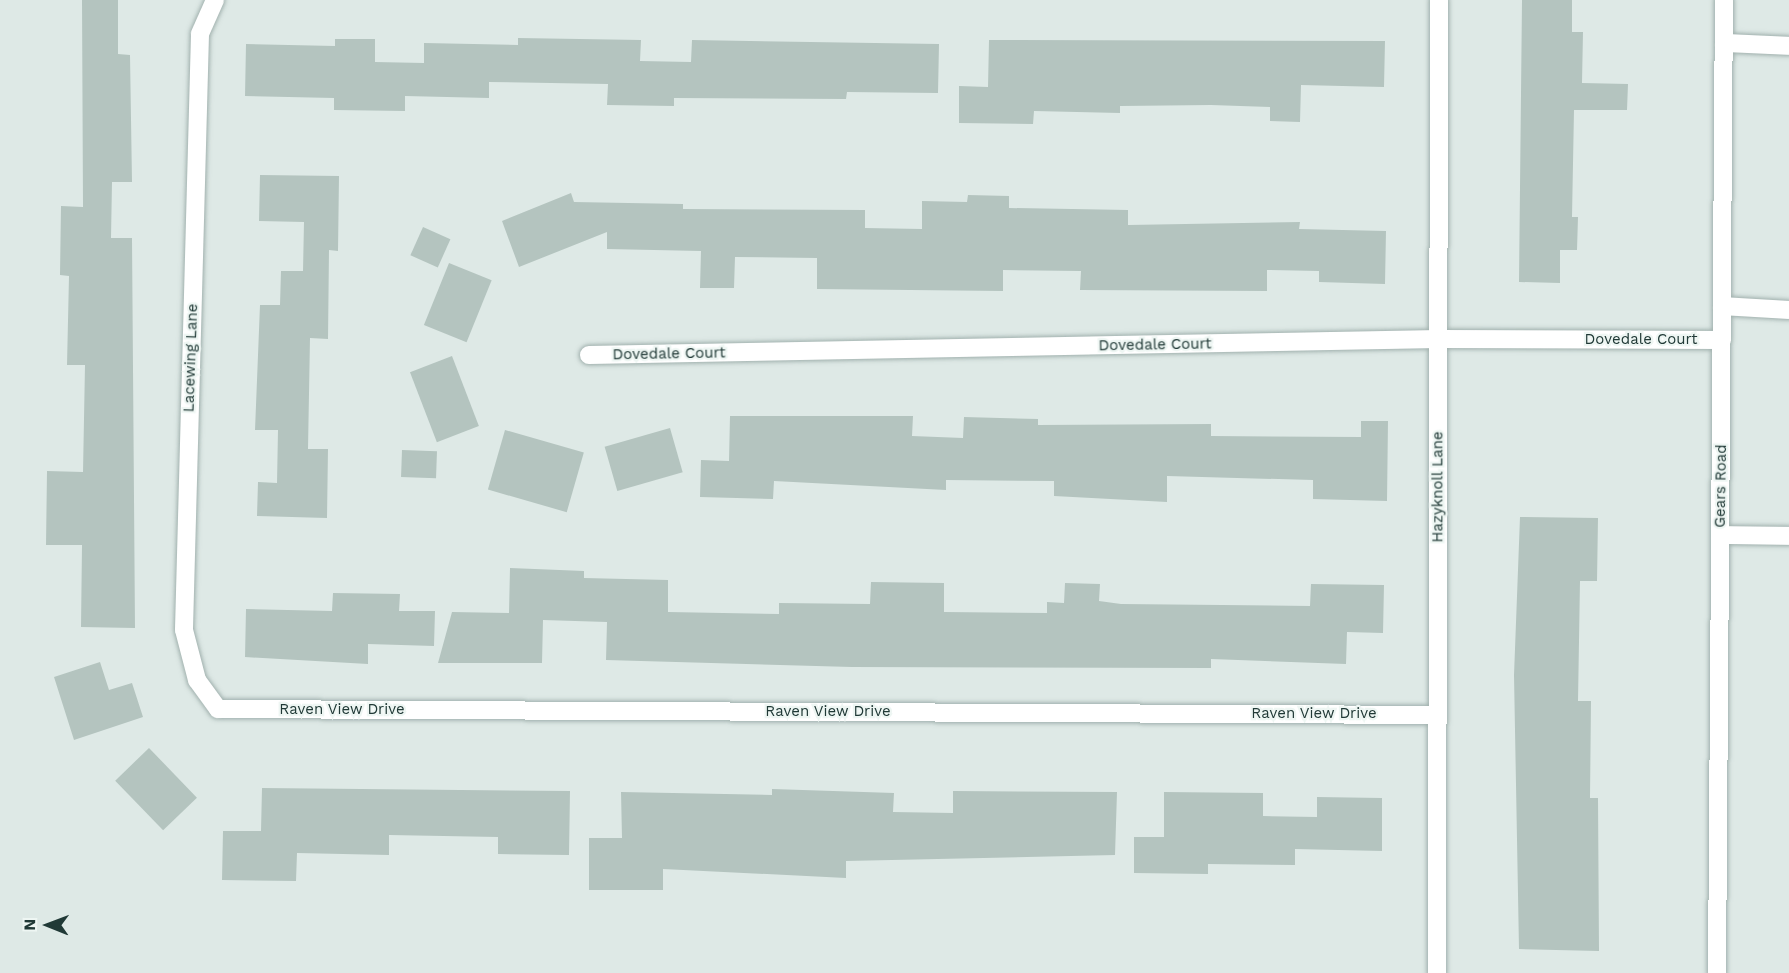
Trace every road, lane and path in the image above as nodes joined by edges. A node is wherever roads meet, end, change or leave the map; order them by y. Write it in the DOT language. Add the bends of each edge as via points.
graph roads {
  1 [pos="215,0"];
  2 [pos="1439,0"];
  3 [pos="1724,0"];
  4 [pos="1724,43"];
  5 [pos="1789,46"];
  6 [pos="1722,306"];
  7 [pos="1789,310"];
  8 [pos="1439,339"];
  9 [pos="1722,340"];
  10 [pos="589,355"];
  11 [pos="1720,535"];
  12 [pos="1789,536"];
  13 [pos="218,710"];
  14 [pos="1437,715"];
  15 [pos="1437,973"];
  16 [pos="1717,973"];
  1 -- 13 [label="street, Lacewing Lane" via="200,34 184,630 197,680"];
  2 -- 8 [label="street, Hazyknoll Lane"];
  3 -- 4 [label="street, Gears Road"];
  4 -- 5 [label="street"];
  4 -- 6 [label="street, Gears Road"];
  6 -- 7 [label="street"];
  6 -- 9 [label="street, Gears Road"];
  8 -- 9 [label="street, Dovedale Court"];
  8 -- 10 [label="street, Dovedale Court"];
  8 -- 14 [label="street, Hazyknoll Lane"];
  9 -- 11 [label="street, Gears Road"];
  11 -- 12 [label="street"];
  11 -- 16 [label="street, Gears Road"];
  13 -- 14 [label="street, Raven View Drive"];
  14 -- 15 [label="street, Hazyknoll Lane"];
}
